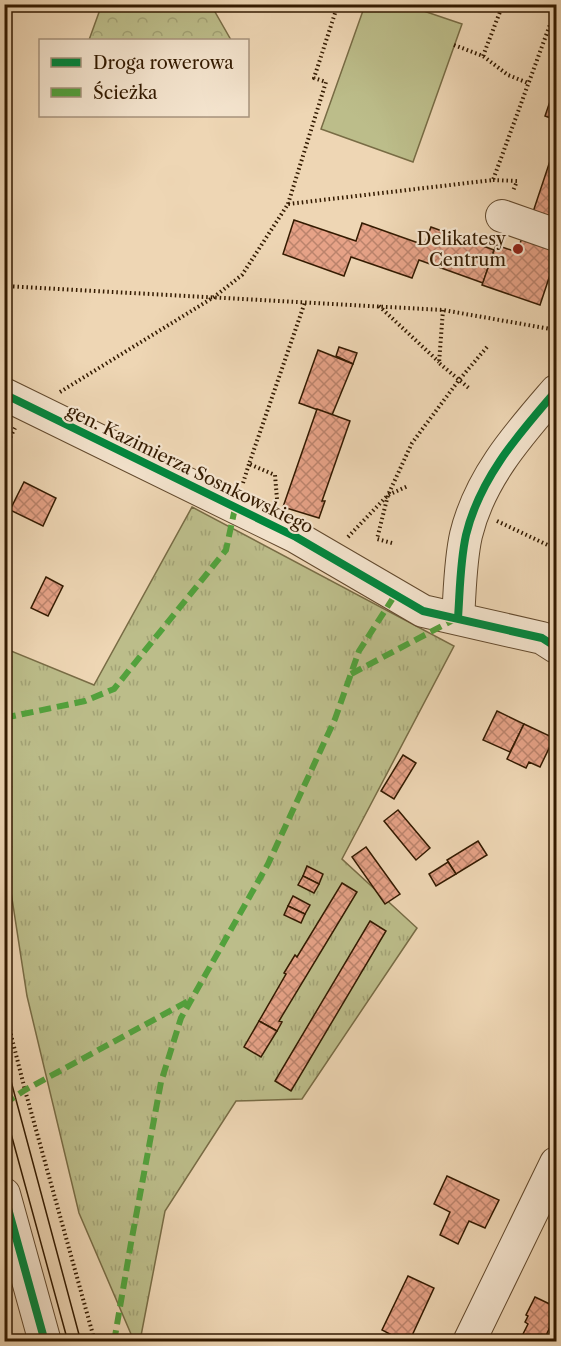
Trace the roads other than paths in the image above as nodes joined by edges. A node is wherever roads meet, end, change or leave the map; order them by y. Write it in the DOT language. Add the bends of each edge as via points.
graph roads {
  1 [pos="502,216"];
  2 [pos="556,234"];
  3 [pos="556,391"];
  4 [pos="4,394"];
  5 [pos="458,618"];
  6 [pos="556,647"];
  7 [pos="556,1163"];
  8 [pos="4,1194"];
  9 [pos="45,1341"];
  10 [pos="469,1341"];
  1 -- 2 [label="street"];
  3 -- 5 [label="street" via="520,431 480,496 467,534"];
  4 -- 5 [label="street, gen. Kazimierza Sosnkowskiego" via="296,537 423,611"];
  5 -- 6 [label="street, gen. Kazimierza Sosnkowskiego" via="542,638"];
  7 -- 10 [label="street"];
  8 -- 9 [label="street"];
}
